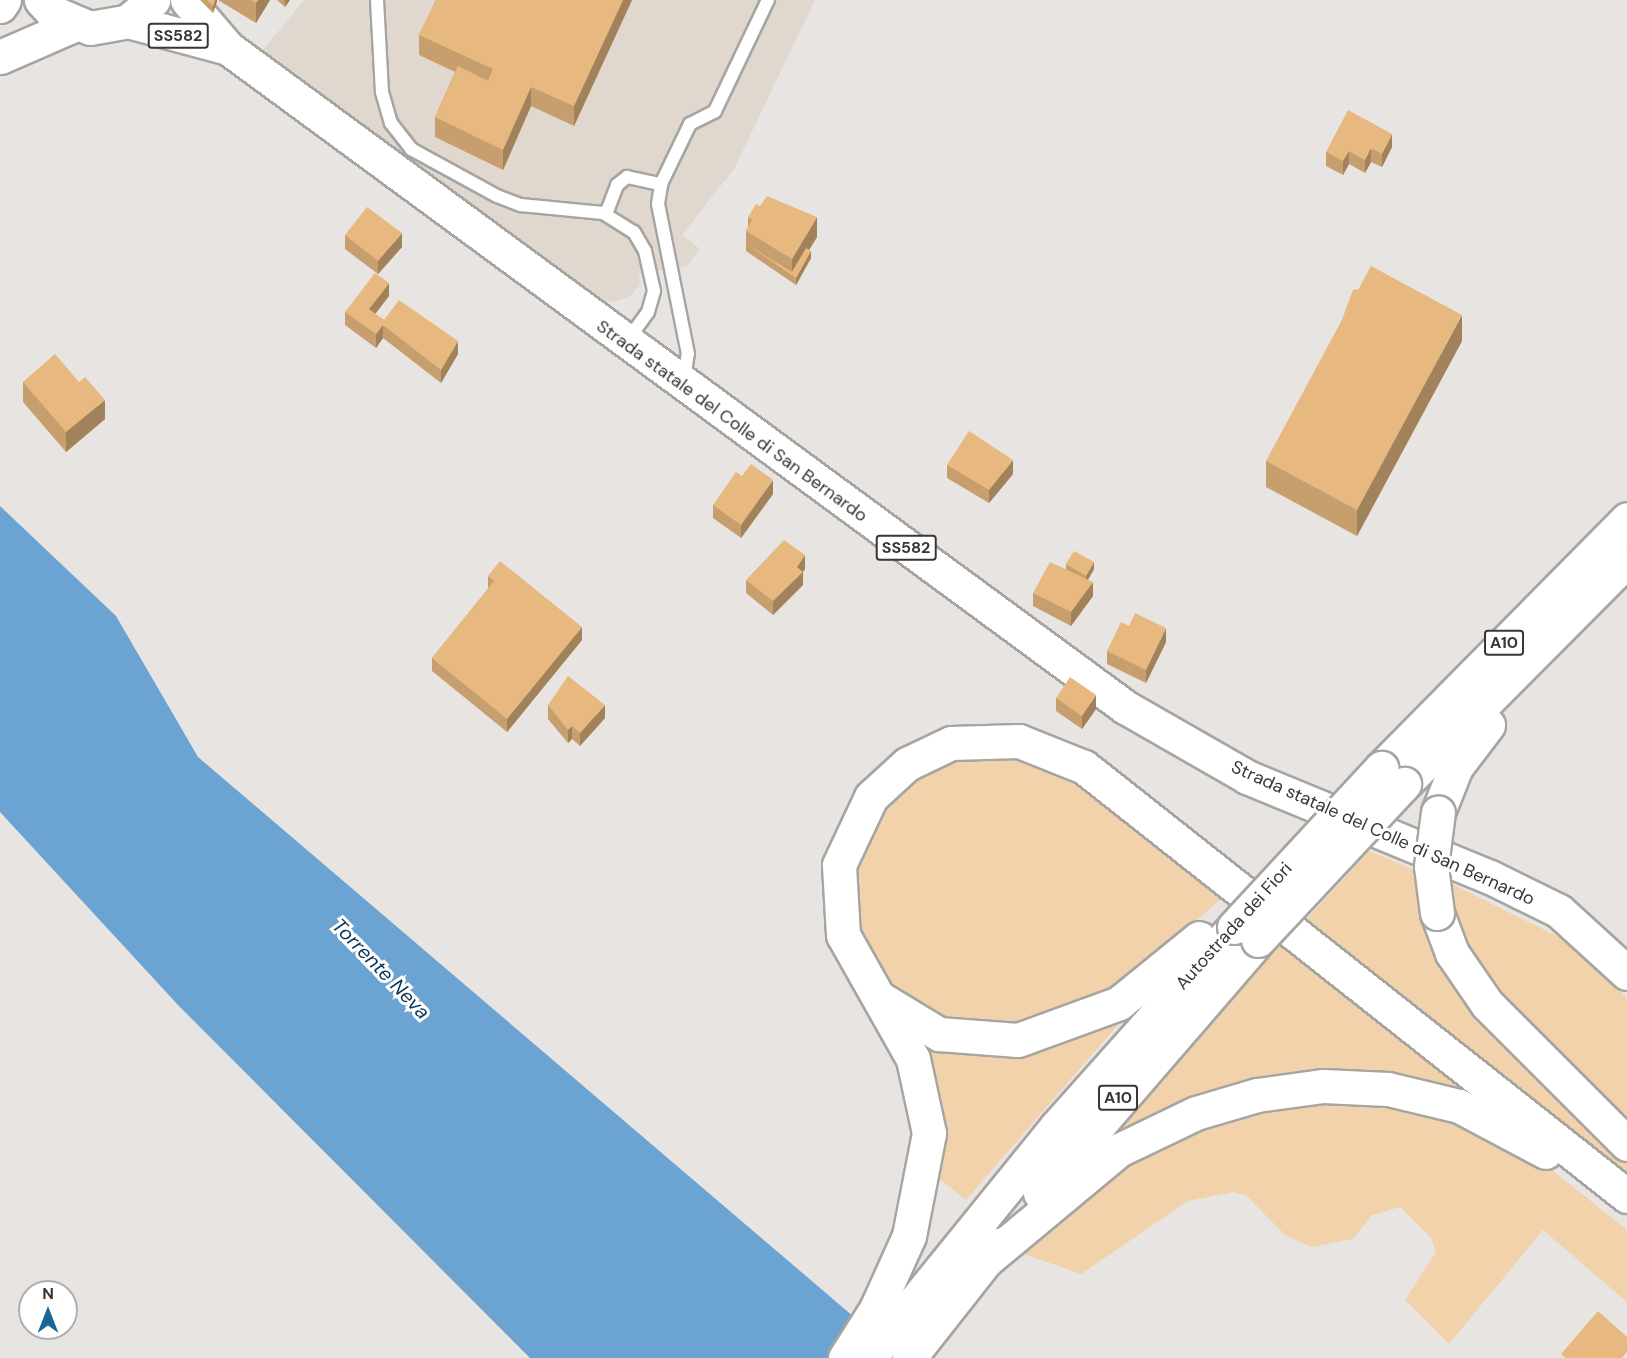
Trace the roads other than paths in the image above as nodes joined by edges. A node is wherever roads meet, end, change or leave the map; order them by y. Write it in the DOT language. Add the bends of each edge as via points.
graph roads {
  1 [pos="4,0"];
  2 [pos="41,0"];
  3 [pos="153,0"];
  4 [pos="188,0"];
  5 [pos="377,0"];
  6 [pos="768,0"];
  7 [pos="0,6"];
  8 [pos="128,21"];
  9 [pos="76,24"];
  10 [pos="228,48"];
  11 [pos="0,57"];
  12 [pos="661,184"];
  13 [pos="606,214"];
  14 [pos="625,344"];
  15 [pos="683,386"];
  16 [pos="1627,519"];
  17 [pos="1627,560"];
  18 [pos="1590,597"];
  19 [pos="1393,776"];
  20 [pos="1238,927"];
  21 [pos="1627,973"];
  22 [pos="872,993"];
  23 [pos="1627,1144"];
  24 [pos="1622,1192"];
  25 [pos="973,1253"];
  26 [pos="845,1358"];
  27 [pos="869,1358"];
  28 [pos="909,1358"];
  1 -- 7 [label="main road"];
  2 -- 9 [label="main road"];
  3 -- 8 [label="main road"];
  4 -- 10 [label="main road, Strada statale del Colle di San Bernardo / SS582"];
  5 -- 13 [label="lane" via="382,92 391,123 411,149 513,202"];
  6 -- 12 [label="lane" via="715,111 690,124"];
  8 -- 9 [label="main road" via="110,27"];
  8 -- 10 [label="main road, Strada statale del Colle di San Bernardo / SS582"];
  9 -- 11 [label="main road"];
  10 -- 14 [label="main road, Strada statale del Colle di San Bernardo / SS582"];
  12 -- 13 [label="lane" via="627,177 617,185"];
  12 -- 15 [label="lane" via="658,204 688,354"];
  13 -- 14 [label="lane" via="634,232 653,274 648,312"];
  14 -- 15 [label="main road, Strada statale del Colle di San Bernardo / SS582"];
  15 -- 21 [label="main road, Strada statale del Colle di San Bernardo / SS582" via="1125,707 1247,777 1490,877 1559,911"];
  16 -- 19 [label="main road, Autostrada dei Fiori / A10"];
  17 -- 18 [label="main road, Autostrada dei Fiori / A10"];
  18 -- 19 [label="main road, Autostrada dei Fiori / A10"];
  18 -- 23 [label="main road, bridge" via="1533,676 1471,745 1438,812 1431,867 1437,913 1452,953 1487,1004"];
  19 -- 20 [label="main road, Autostrada dei Fiori / A10, bridge"];
  19 -- 20 [label="main road, Autostrada dei Fiori / A10, bridge" via="1314,837"];
  20 -- 22 [label="main road" via="1119,1003 1047,1033 1000,1041 959,1040 920,1026"];
  20 -- 25 [label="main road, Autostrada dei Fiori / A10"];
  22 -- 24 [label="main road" via="852,958 838,913 839,865 857,818 887,780 928,752 975,739 1029,743 1063,755 1121,795"];
  22 -- 26 [label="main road" via="913,1059 929,1133 909,1236 876,1309"];
  24 -- 25 [label="main road" via="1487,1117 1431,1097 1356,1086 1289,1089 1223,1103 1119,1150"];
  25 -- 27 [label="main road, Autostrada dei Fiori / A10"];
  25 -- 28 [label="main road, Autostrada dei Fiori / A10"];
}
